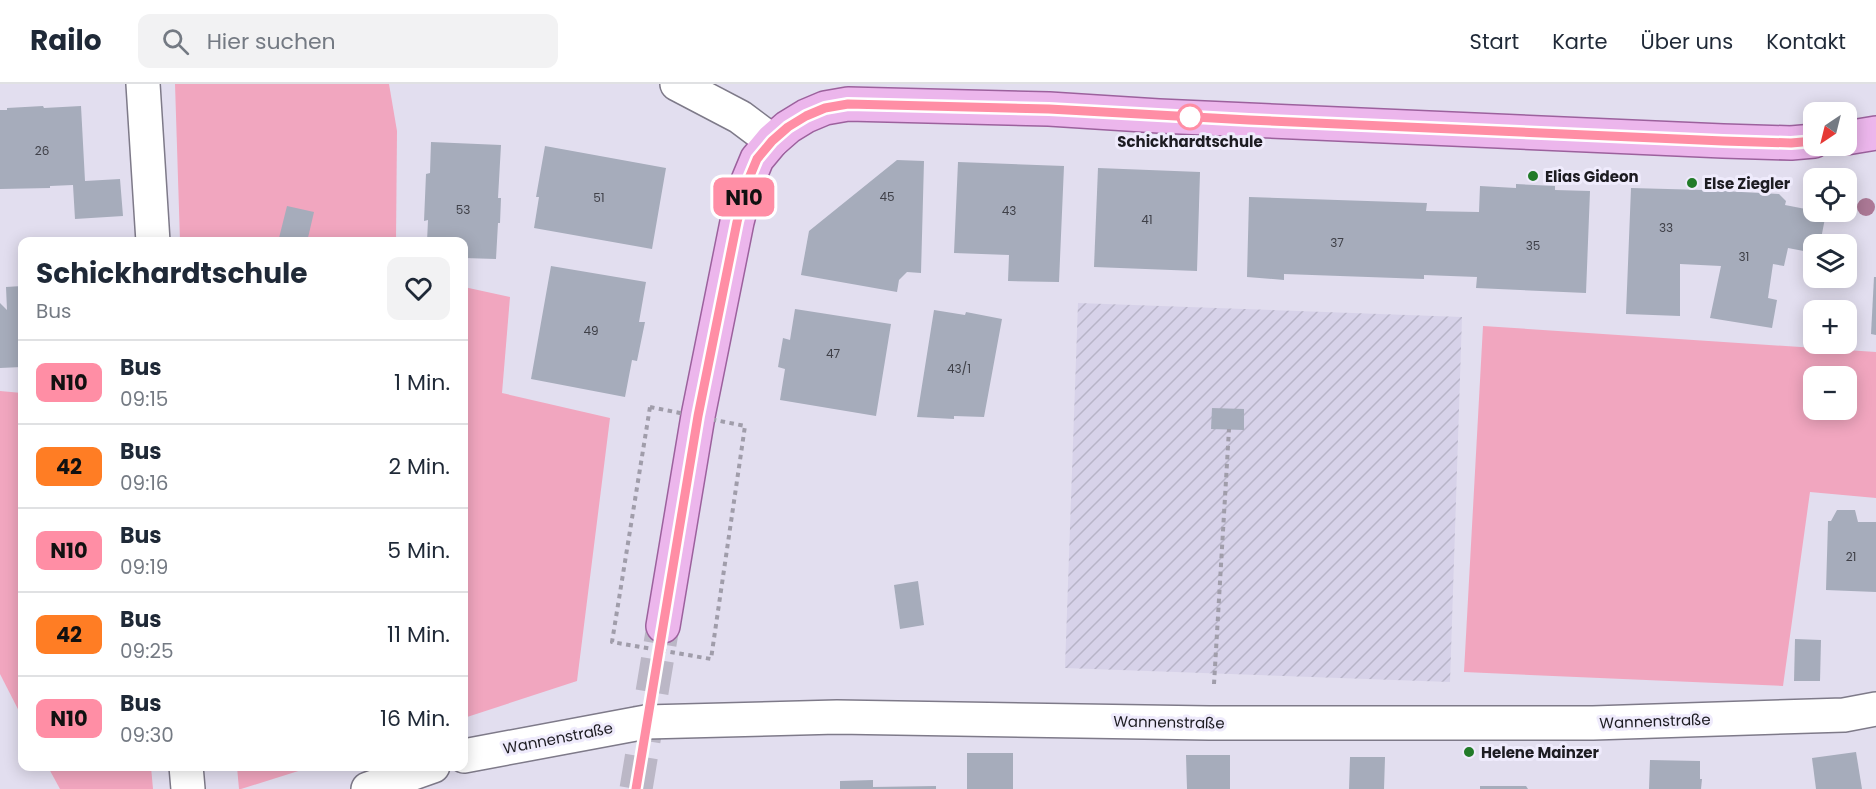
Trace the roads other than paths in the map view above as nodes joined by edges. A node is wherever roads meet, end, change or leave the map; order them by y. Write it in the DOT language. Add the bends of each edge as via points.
graph roads {
  1 [pos="143,84"];
  2 [pos="676,84"];
  3 [pos="1876,133"];
  4 [pos="1857,136"];
  5 [pos="772,141"];
  6 [pos="1803,142"];
  7 [pos="153,237"];
  8 [pos="661,638"];
  9 [pos="1876,708"];
  10 [pos="468,755"];
  11 [pos="186,771"];
  12 [pos="419,771"];
  13 [pos="188,789"];
  14 [pos="368,789"];
  1 -- 7 [label="street"];
  2 -- 5 [label="street" via="740,117"];
  3 -- 4 [label="main road"];
  5 -- 6 [label="main road" via="806,116 848,104"];
  5 -- 8 [label="main road" via="757,159 737,222 698,416"];
  9 -- 10 [label="street, Wannenstraße" via="1845,715 1593,723 1209,723 837,717 646,722"];
  11 -- 13 [label="street"];
  12 -- 14 [label="street"];
}
